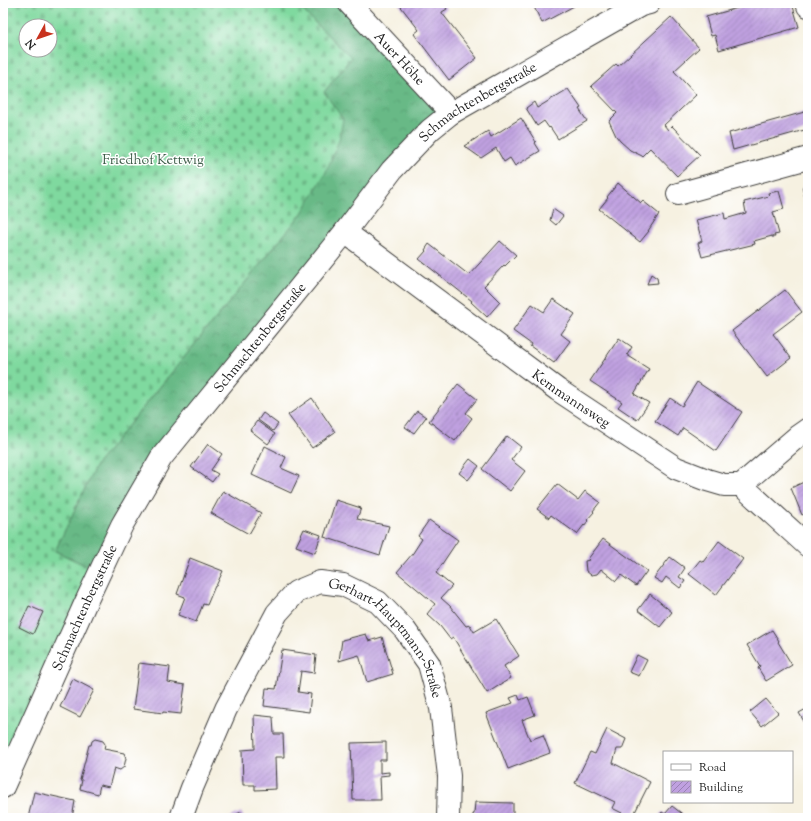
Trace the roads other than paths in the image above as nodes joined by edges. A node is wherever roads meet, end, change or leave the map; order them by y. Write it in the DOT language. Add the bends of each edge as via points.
graph roads {
  1 [pos="349,3"];
  2 [pos="648,3"];
  3 [pos="451,113"];
  4 [pos="808,158"];
  5 [pos="678,194"];
  6 [pos="345,232"];
  7 [pos="808,429"];
  8 [pos="741,485"];
  9 [pos="808,546"];
  10 [pos="3,787"];
  11 [pos="181,818"];
  12 [pos="448,818"];
  1 -- 3 [label="street, Auer Höhe"];
  2 -- 3 [label="street, Schmachtenbergstraße"];
  3 -- 6 [label="street, Schmachtenbergstraße" via="430,130 392,170"];
  4 -- 5 [label="street"];
  6 -- 8 [label="street, Kemmannsweg" via="558,390 676,468 724,485"];
  6 -- 10 [label="street, Schmachtenbergstraße" via="161,458 119,532"];
  7 -- 8 [label="street"];
  8 -- 9 [label="street"];
  11 -- 12 [label="street, Gerhart-Hauptmann-Straße" via="226,709 277,613 296,592 320,582 344,585 378,602 405,630 429,664 441,708 449,776"];
}
